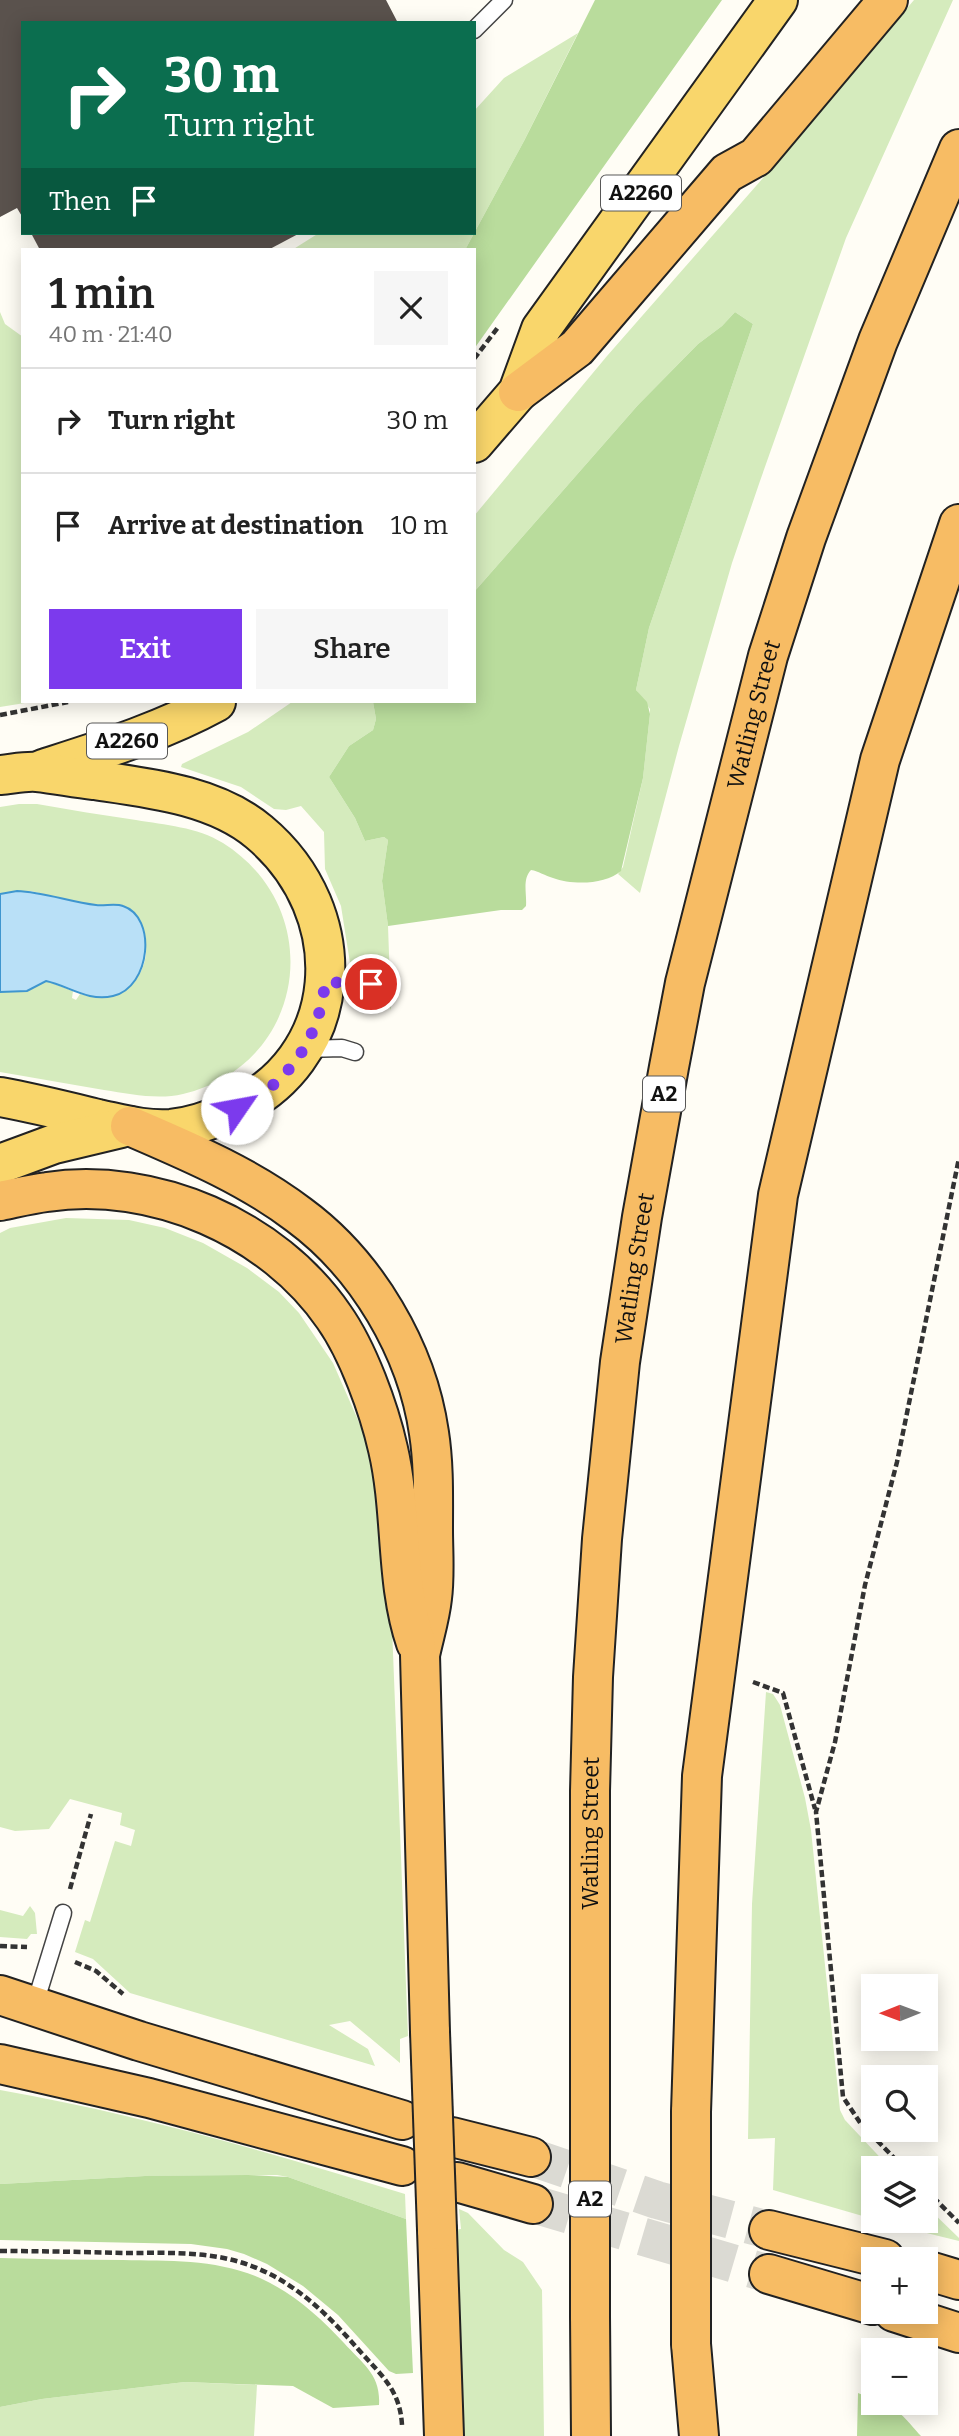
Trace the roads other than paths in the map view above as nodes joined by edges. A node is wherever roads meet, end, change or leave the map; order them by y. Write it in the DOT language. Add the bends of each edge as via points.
graph roads {
  1 [pos="504,0"];
  2 [pos="778,0"];
  3 [pos="855,0"];
  4 [pos="888,0"];
  5 [pos="476,28"];
  6 [pos="959,149"];
  7 [pos="726,173"];
  8 [pos="518,392"];
  9 [pos="476,441"];
  10 [pos="959,524"];
  11 [pos="214,703"];
  12 [pos="17,773"];
  13 [pos="325,982"];
  14 [pos="371,984"];
  15 [pos="305,1049"];
  16 [pos="355,1052"];
  17 [pos="0,1097"];
  18 [pos="130,1126"];
  19 [pos="0,1164"];
  20 [pos="0,1201"];
  21 [pos="420,1655"];
  22 [pos="63,1913"];
  23 [pos="17,2001"];
  24 [pos="0,2064"];
  25 [pos="402,2120"];
  26 [pos="452,2137"];
  27 [pos="531,2157"];
  28 [pos="402,2166"];
  29 [pos="457,2182"];
  30 [pos="533,2204"];
  31 [pos="769,2231"];
  32 [pos="861,2253"];
  33 [pos="769,2274"];
  34 [pos="938,2274"];
  35 [pos="959,2280"];
  36 [pos="861,2301"];
  37 [pos="931,2324"];
  38 [pos="959,2333"];
  39 [pos="691,2344"];
  40 [pos="444,2436"];
  41 [pos="591,2436"];
  42 [pos="692,2436"];
  43 [pos="699,2436"];
  1 -- 5 [label="lane"];
  2 -- 8 [label="main road, A2260" via="541,329"];
  3 -- 7 [label="highway" via="740,142"];
  4 -- 7 [label="highway" via="756,157"];
  6 -- 41 [label="highway, Watling Street / A2, bridge" via="878,341 768,656 685,984 642,1217 620,1362 596,1622 590,1791"];
  7 -- 8 [label="highway" via="578,348"];
  8 -- 9 [label="main road, A2260"];
  10 -- 39 [label="highway, bridge" via="880,760 778,1195 702,1776 691,2112"];
  11 -- 12 [label="main road, A2260" via="121,744"];
  12 -- 13 [label="main road" via="145,788 237,817 281,853 307,894 320,931"];
  13 -- 14 [label="lane"];
  13 -- 15 [label="main road" via="318,1019"];
  15 -- 16 [label="lane"];
  15 -- 18 [label="main road" via="263,1093 229,1112 176,1129"];
  17 -- 18 [label="main road"];
  18 -- 19 [label="main road" via="54,1144"];
  18 -- 21 [label="highway" via="239,1176 299,1214 346,1258 398,1337 421,1398 433,1471 432,1598"];
  20 -- 21 [label="highway" via="83,1189 173,1202 253,1239 287,1264 321,1300 346,1337 389,1450 407,1617"];
  21 -- 40 [label="highway, bridge"];
  22 -- 23 [label="lane" via="50,1954"];
  23 -- 25 [label="highway"];
  24 -- 28 [label="highway" via="149,2098"];
  26 -- 27 [label="highway"];
  29 -- 30 [label="highway"];
  31 -- 32 [label="highway"];
  33 -- 36 [label="highway"];
  34 -- 35 [label="highway"];
  37 -- 38 [label="highway"];
  39 -- 42 [label="highway"];
  39 -- 43 [label="highway"];
}
